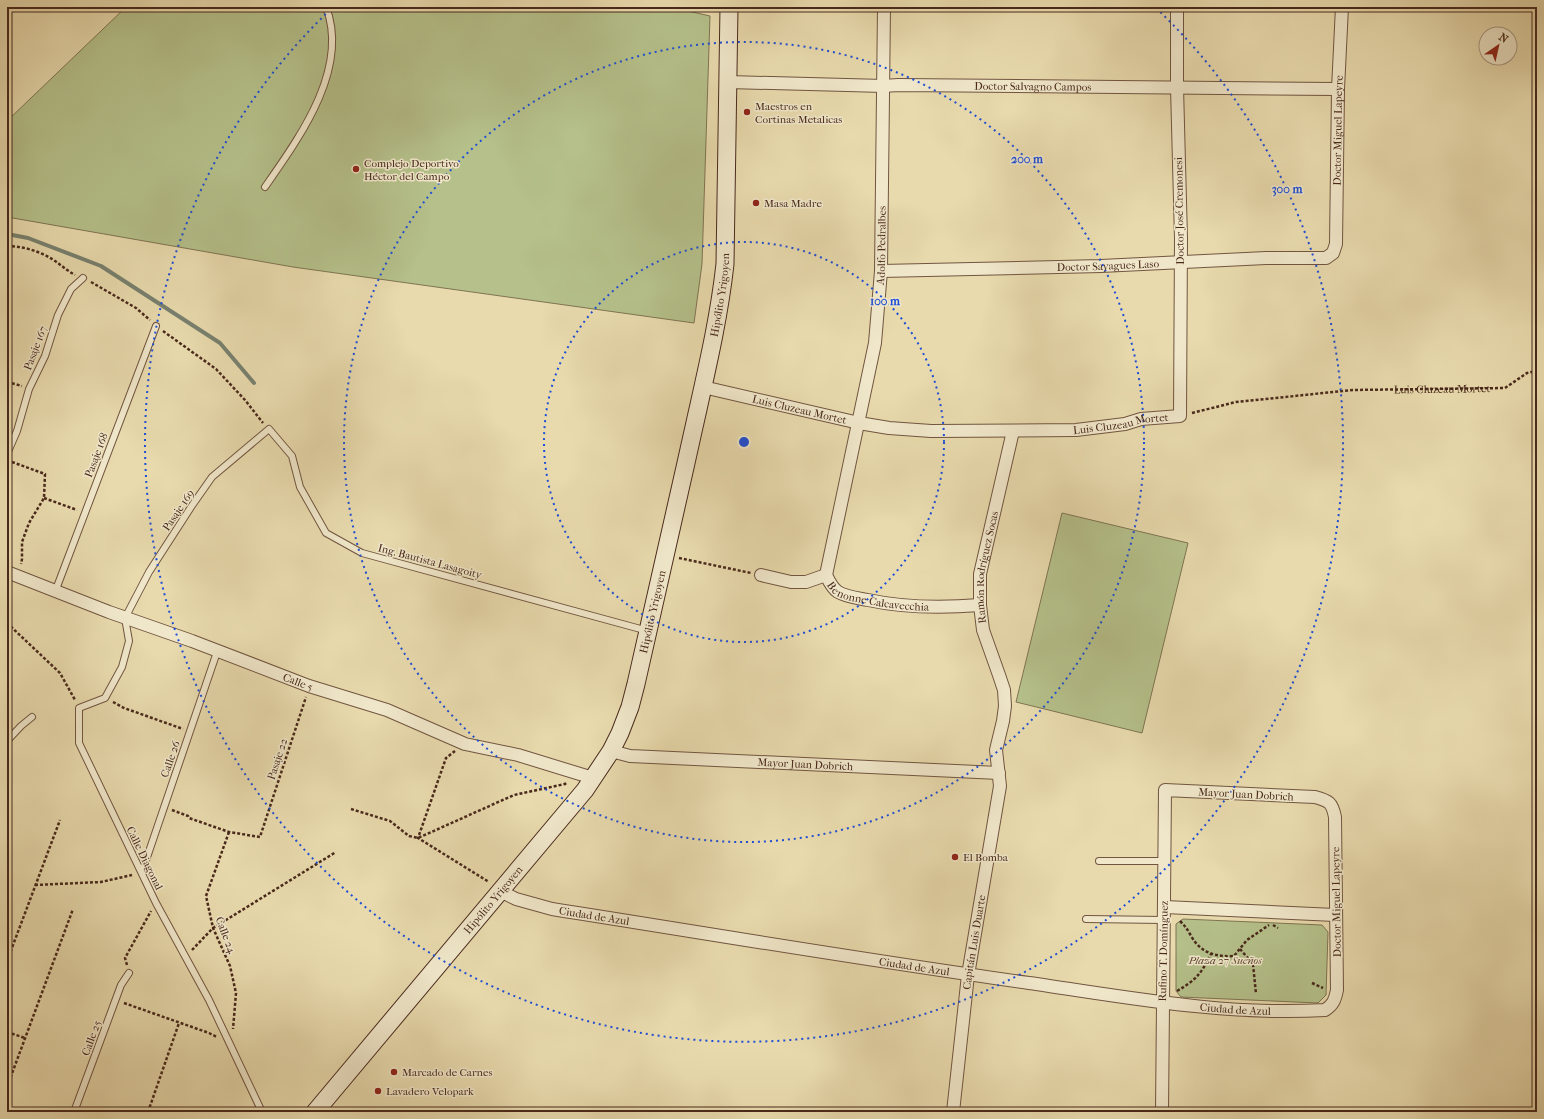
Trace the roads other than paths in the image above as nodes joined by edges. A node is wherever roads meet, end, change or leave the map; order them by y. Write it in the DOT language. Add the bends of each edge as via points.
graph roads {
  1 [pos="326,7"];
  2 [pos="729,7"];
  3 [pos="884,7"];
  4 [pos="1177,7"];
  5 [pos="1342,7"];
  6 [pos="728,82"];
  7 [pos="884,86"];
  8 [pos="1176,87"];
  9 [pos="1338,89"];
  10 [pos="266,187"];
  11 [pos="1333,253"];
  12 [pos="1180,261"];
  13 [pos="881,271"];
  14 [pos="83,278"];
  15 [pos="156,326"];
  16 [pos="703,387"];
  17 [pos="1180,416"];
  18 [pos="859,423"];
  19 [pos="269,430"];
  20 [pos="1013,431"];
  21 [pos="7,454"];
  22 [pos="12,574"];
  23 [pos="761,575"];
  24 [pos="826,575"];
  25 [pos="55,592"];
  26 [pos="980,605"];
  27 [pos="125,618"];
  28 [pos="648,631"];
  29 [pos="217,652"];
  30 [pos="32,717"];
  31 [pos="7,741"];
  32 [pos="611,751"];
  33 [pos="999,773"];
  34 [pos="586,776"];
  35 [pos="1165,790"];
  36 [pos="1327,800"];
  37 [pos="1099,861"];
  38 [pos="1165,861"];
  39 [pos="142,872"];
  40 [pos="500,891"];
  41 [pos="1165,907"];
  42 [pos="1335,915"];
  43 [pos="1086,919"];
  44 [pos="1164,920"];
  45 [pos="129,973"];
  46 [pos="968,975"];
  47 [pos="1162,1002"];
  48 [pos="1332,1006"];
  49 [pos="74,1112"];
  50 [pos="262,1112"];
  51 [pos="315,1112"];
  52 [pos="953,1112"];
  53 [pos="1162,1112"];
  1 -- 10 [label="lane" via="333,44 326,83 298,139"];
  2 -- 6 [label="street, Hipólito Yrigoyen"];
  3 -- 7 [label="street, Adolfo Pedralbes"];
  4 -- 8 [label="street, Doctor José Cremonesi"];
  5 -- 9 [label="street, Doctor Miguel Lapeyre"];
  6 -- 7 [label="street, Doctor Salvagno Campos"];
  6 -- 16 [label="street, Hipólito Yrigoyen" via="725,264 718,318"];
  7 -- 8 [label="street, Doctor Salvagno Campos"];
  7 -- 13 [label="street, Adolfo Pedralbes"];
  8 -- 9 [label="street, Doctor Salvagno Campos"];
  8 -- 12 [label="street, Doctor José Cremonesi"];
  9 -- 11 [label="street, Doctor Miguel Lapeyre" via="1336,244"];
  11 -- 12 [label="street, Doctor Sayagues Laso" via="1326,258"];
  12 -- 13 [label="street, Doctor Sayagues Laso" via="1101,266"];
  12 -- 17 [label="street, Doctor José Cremonesi"];
  13 -- 18 [label="street, Adolfo Pedralbes" via="875,343"];
  14 -- 21 [label="lane, Pasaje 167" via="71,289 58,315 45,356 29,388 17,431"];
  15 -- 25 [label="lane, Pasaje 168"];
  16 -- 18 [label="street, Luis Cluzeau Mortet"];
  16 -- 28 [label="street, Hipólito Yrigoyen"];
  17 -- 20 [label="street, Luis Cluzeau Mortet" via="1140,419 1125,424 1076,430"];
  18 -- 20 [label="street, Luis Cluzeau Mortet" via="931,431"];
  18 -- 24 [label="street, Adolfo Pedralbes"];
  19 -- 27 [label="lane, Pasaje 169" via="212,477 149,572"];
  19 -- 28 [label="lane, Ing. Bautista Lasagoity" via="292,456 300,487 326,533 362,553"];
  20 -- 26 [label="street, Ramón Rodríguez Socas" via="980,574"];
  22 -- 25 [label="street, Calle 5"];
  23 -- 24 [label="street, Benonne Calcavecchia" via="791,582 806,582"];
  24 -- 26 [label="street, Benonne Calcavecchia" via="837,591 880,603 934,607"];
  25 -- 27 [label="street, Calle 5"];
  26 -- 33 [label="street, Ramón Rodríguez Socas" via="983,630 1004,690 1005,706 996,750"];
  27 -- 29 [label="street, Calle 5"];
  27 -- 39 [label="lane, Calle Diagonal" via="129,641 122,667 106,698 79,708 79,743"];
  28 -- 32 [label="street, Hipólito Yrigoyen" via="630,707"];
  29 -- 34 [label="street, Calle 5" via="310,686 387,710 465,744 518,755"];
  29 -- 39 [label="lane, Calle 26"];
  30 -- 31 [label="lane"];
  32 -- 33 [label="street, Mayor Juan Dobrich" via="630,756"];
  32 -- 34 [label="street, Hipólito Yrigoyen"];
  33 -- 46 [label="street, Capitán Luis Duarte" via="1000,786"];
  34 -- 40 [label="street, Hipólito Yrigoyen" via="580,796"];
  35 -- 36 [label="street, Mayor Juan Dobrich" via="1315,797"];
  35 -- 38 [label="street, Rufino T. Domínguez"];
  36 -- 42 [label="street, Doctor Miguel Lapeyre" via="1333,807 1335,817"];
  37 -- 38 [label="lane"];
  38 -- 41 [label="street, Rufino T. Domínguez"];
  39 -- 50 [label="lane, Calle Diagonal" via="232,1046"];
  40 -- 46 [label="street, Ciudad de Azul" via="516,899 552,909"];
  40 -- 51 [label="street, Hipólito Yrigoyen"];
  41 -- 42 [label="street"];
  41 -- 44 [label="street, Rufino T. Domínguez"];
  42 -- 48 [label="street, Doctor Miguel Lapeyre" via="1337,990 1336,1000"];
  43 -- 44 [label="lane"];
  44 -- 47 [label="street, Rufino T. Domínguez"];
  45 -- 49 [label="lane, Calle 25" via="115,1000"];
  46 -- 47 [label="street, Ciudad de Azul"];
  46 -- 52 [label="street, Capitán Luis Duarte"];
  47 -- 48 [label="street, Ciudad de Azul" via="1213,1009 1244,1010 1312,1011 1325,1010"];
  47 -- 53 [label="street, Rufino T. Domínguez"];
}
